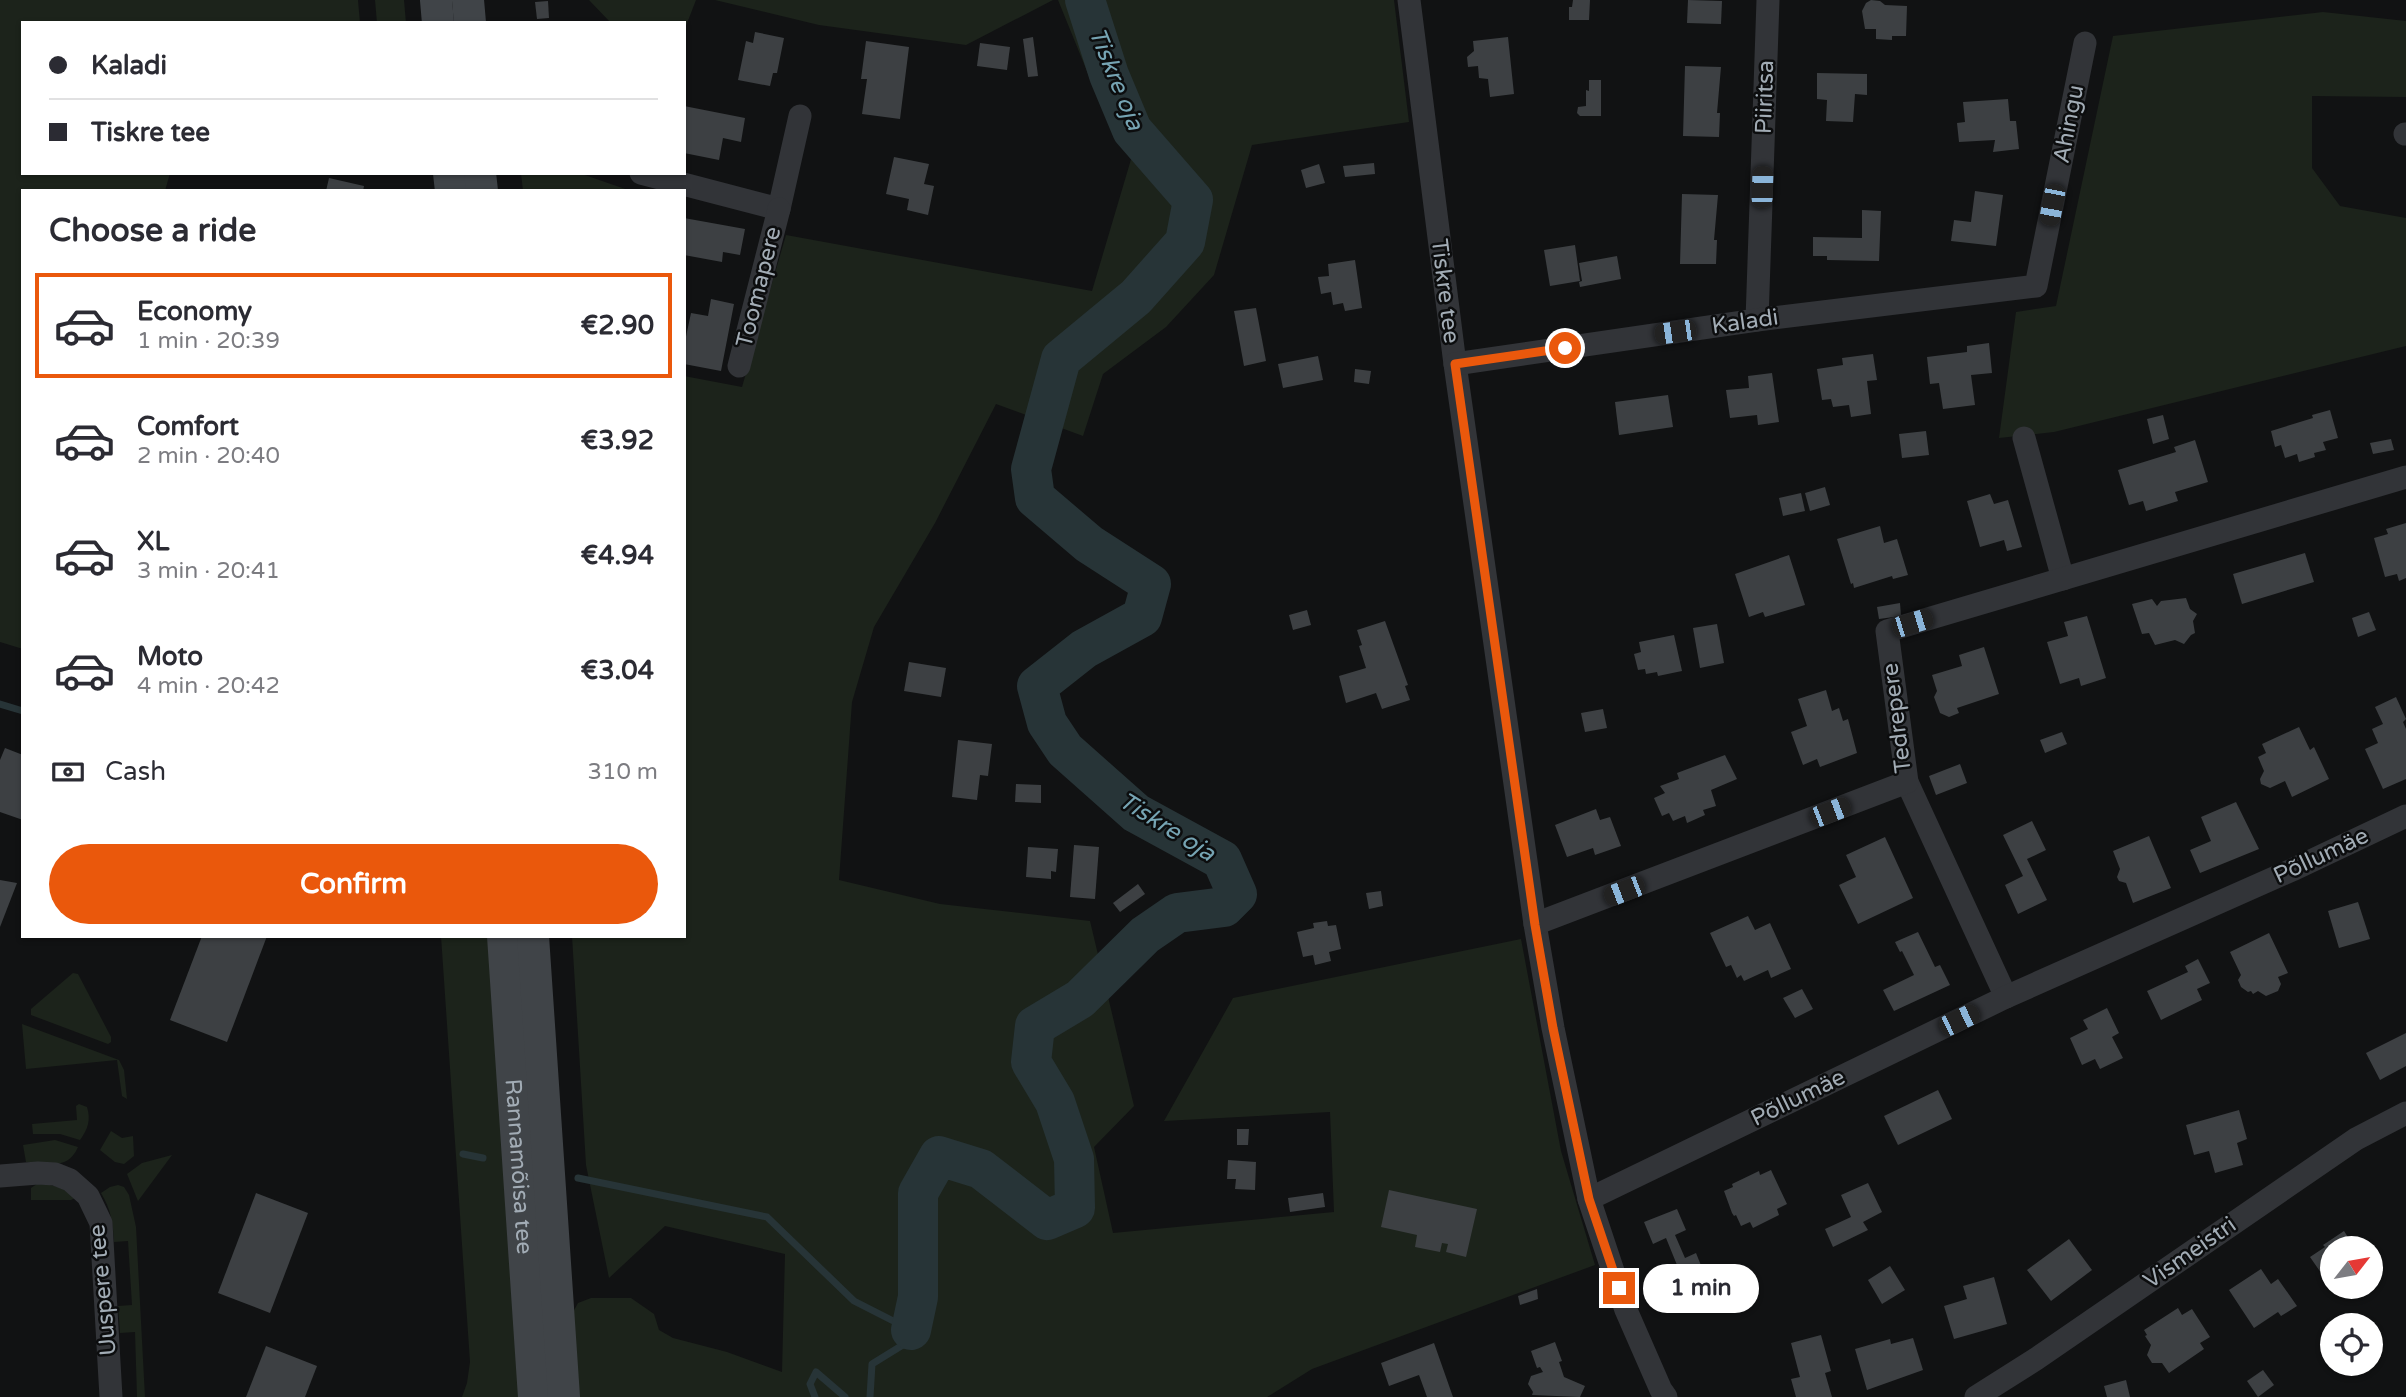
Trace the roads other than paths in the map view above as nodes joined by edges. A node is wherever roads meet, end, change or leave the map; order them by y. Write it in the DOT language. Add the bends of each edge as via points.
graph roads {
  1 [pos="436,0"];
  2 [pos="468,0"];
  3 [pos="1409,0"];
  4 [pos="1768,0"];
  5 [pos="438,21"];
  6 [pos="470,21"];
  7 [pos="2085,43"];
  8 [pos="800,116"];
  9 [pos="649,175"];
  10 [pos="779,209"];
  11 [pos="2036,286"];
  12 [pos="1757,320"];
  13 [pos="1455,364"];
  14 [pos="739,366"];
  15 [pos="2024,438"];
  16 [pos="2406,477"];
  17 [pos="2063,579"];
  18 [pos="1907,782"];
  19 [pos="2406,816"];
  20 [pos="1535,925"];
  21 [pos="503,938"];
  22 [pos="533,938"];
  23 [pos="2006,997"];
  24 [pos="2406,1113"];
  25 [pos="0,1175"];
  26 [pos="1589,1199"];
  27 [pos="111,1397"];
  28 [pos="534,1397"];
  29 [pos="564,1397"];
  30 [pos="1666,1397"];
  31 [pos="1976,1397"];
  1 -- 5 [label="street"];
  2 -- 6 [label="street"];
  3 -- 13 [label="street, Tiskre tee"];
  4 -- 12 [label="street, Piiritsa"];
  7 -- 11 [label="street, Ahingu"];
  8 -- 10 [label="street, Toomapere"];
  9 -- 10 [label="street, Toomapere"];
  10 -- 14 [label="street, Toomapere"];
  11 -- 12 [label="street, Kaladi"];
  12 -- 13 [label="street, Kaladi"];
  13 -- 20 [label="street, Tiskre tee"];
  15 -- 17 [label="street"];
  16 -- 17 [label="street, Tedrepere"];
  17 -- 18 [label="street, Tedrepere" via="1887,631"];
  18 -- 20 [label="street, Tedrepere"];
  18 -- 23 [label="street"];
  19 -- 23 [label="street, Põllumäe"];
  20 -- 26 [label="street, Tiskre tee"];
  21 -- 28 [label="street, Rannamõisa tee"];
  22 -- 29 [label="street, Rannamõisa tee"];
  23 -- 26 [label="street, Põllumäe"];
  24 -- 31 [label="street, Vismeistri" via="2356,1139"];
  25 -- 27 [label="street, Uuspere tee" via="55,1174 88,1196 101,1223"];
  26 -- 30 [label="street, Tiskre tee" via="1626,1310"];
}
